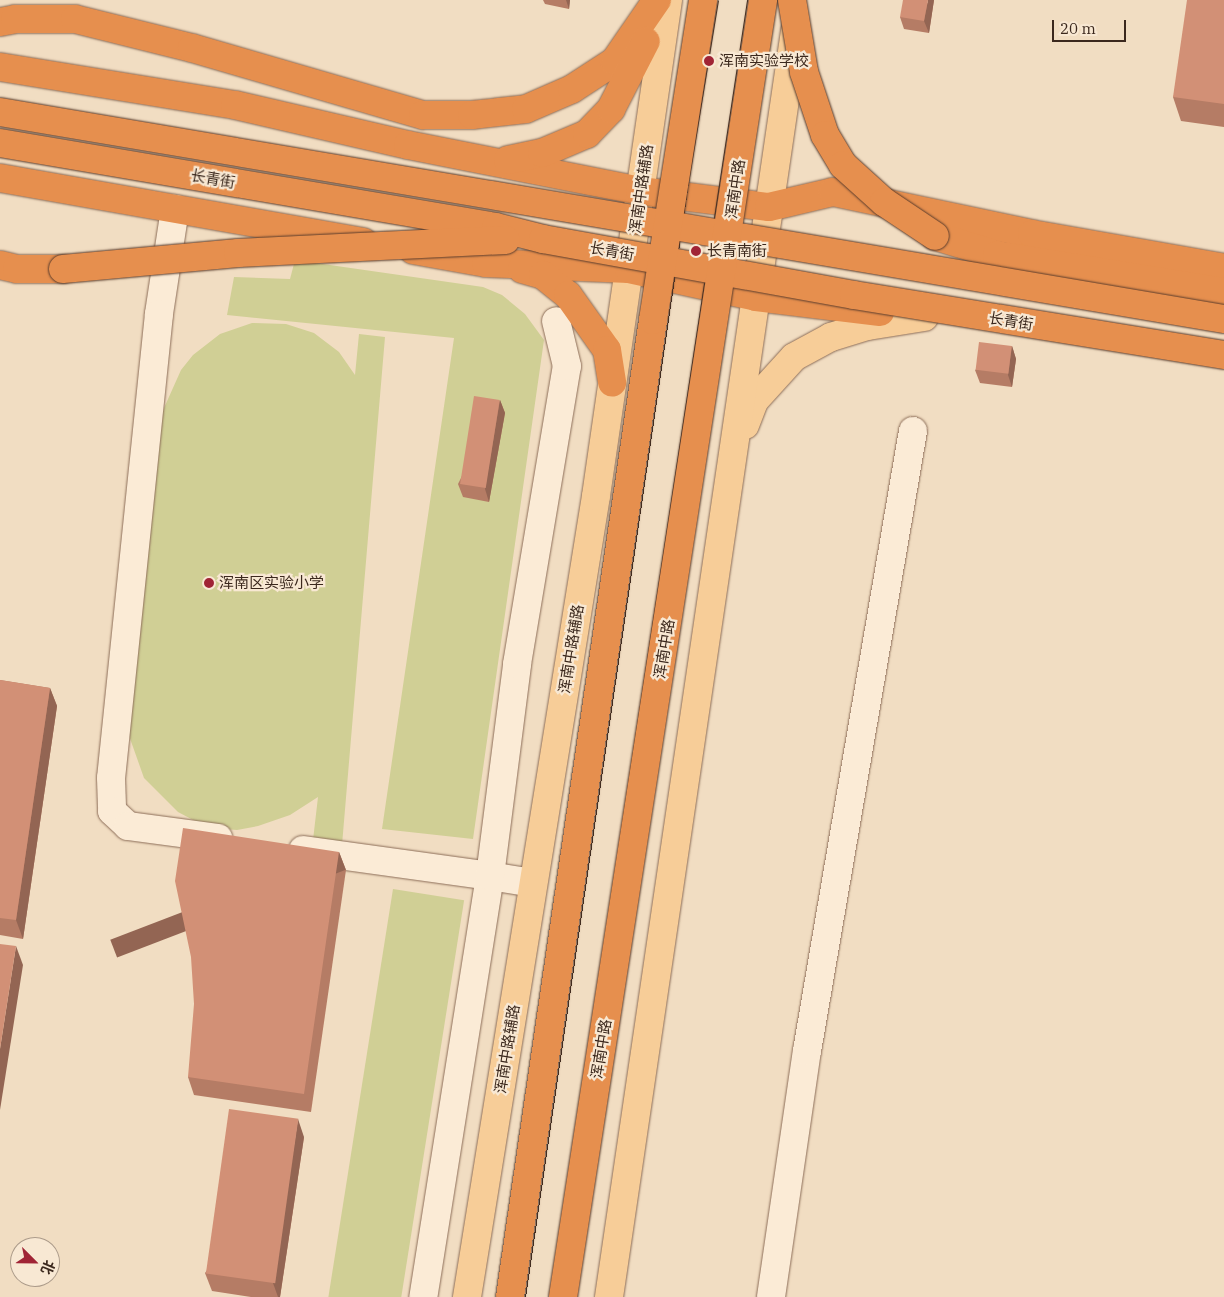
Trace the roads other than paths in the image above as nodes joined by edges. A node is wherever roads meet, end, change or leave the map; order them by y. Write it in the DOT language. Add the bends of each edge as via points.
graph roads {
  1 [pos="657,0"];
  2 [pos="668,0"];
  3 [pos="703,0"];
  4 [pos="763,0"];
  5 [pos="792,0"];
  6 [pos="800,0"];
  7 [pos="0,22"];
  8 [pos="0,67"];
  9 [pos="0,112"];
  10 [pos="0,143"];
  11 [pos="497,162"];
  12 [pos="0,178"];
  13 [pos="640,191"];
  14 [pos="769,207"];
  15 [pos="175,209"];
  16 [pos="543,239"];
  17 [pos="506,264"];
  18 [pos="0,265"];
  19 [pos="1224,268"];
  20 [pos="629,270"];
  21 [pos="1224,292"];
  22 [pos="756,297"];
  23 [pos="924,317"];
  24 [pos="1224,319"];
  25 [pos="556,321"];
  26 [pos="1224,355"];
  27 [pos="1224,369"];
  28 [pos="612,383"];
  29 [pos="913,431"];
  30 [pos="731,462"];
  31 [pos="243,841"];
  32 [pos="281,847"];
  33 [pos="490,876"];
  34 [pos="533,883"];
  35 [pos="423,1297"];
  36 [pos="467,1297"];
  37 [pos="510,1297"];
  38 [pos="562,1297"];
  39 [pos="609,1297"];
  40 [pos="772,1297"];
  1 -- 7 [label="highway" via="615,60 572,89 526,109 472,115 423,115 192,48 76,19"];
  2 -- 11 [label="highway" via="611,109 587,134 542,153"];
  2 -- 13 [label="main road, 浑南中路辅路"];
  3 -- 37 [label="highway, bridge" via="651,330"];
  4 -- 38 [label="highway, 浑南中路, bridge"];
  5 -- 21 [label="highway, bridge" via="804,72 825,134 843,165 884,202 935,236 997,255"];
  6 -- 14 [label="main road"];
  8 -- 11 [label="highway" via="235,105"];
  9 -- 24 [label="highway, 长青街, bridge"];
  10 -- 16 [label="highway, 长青街, bridge" via="496,227"];
  11 -- 13 [label="highway"];
  12 -- 15 [label="highway"];
  13 -- 14 [label="highway"];
  13 -- 20 [label="main road, 浑南中路辅路"];
  14 -- 19 [label="highway" via="833,192 1032,234"];
  14 -- 22 [label="main road"];
  15 -- 17 [label="highway"];
  15 -- 31 [label="lane" via="157,334 111,778 112,811 128,826"];
  16 -- 18 [label="highway, bridge" via="248,253 63,270 17,269"];
  16 -- 26 [label="highway, 长青街, bridge" via="854,296"];
  17 -- 20 [label="highway"];
  17 -- 28 [label="highway" via="543,275 568,295 607,350"];
  20 -- 22 [label="highway"];
  20 -- 28 [label="main road, 浑南中路辅路"];
  22 -- 23 [label="highway"];
  22 -- 30 [label="main road"];
  23 -- 27 [label="highway"];
  23 -- 30 [label="main road" via="849,331 794,357 754,402"];
  25 -- 33 [label="lane" via="567,366 516,664"];
  28 -- 34 [label="main road, 浑南中路辅路"];
  29 -- 40 [label="lane" via="807,1051"];
  30 -- 39 [label="main road"];
  32 -- 33 [label="lane"];
  33 -- 34 [label="lane"];
  33 -- 35 [label="lane"];
  34 -- 36 [label="main road, 浑南中路辅路"];
}
